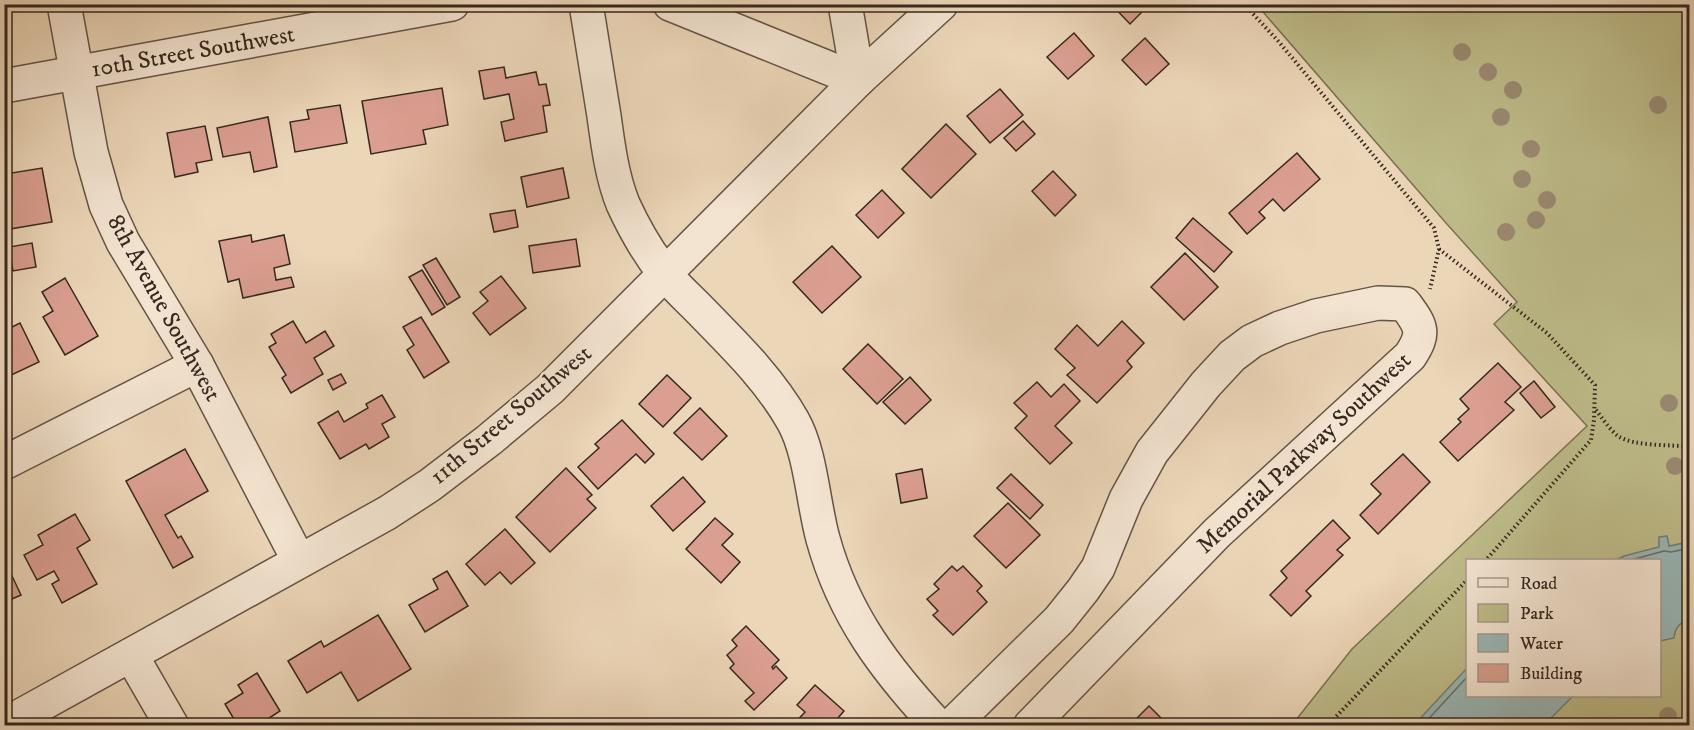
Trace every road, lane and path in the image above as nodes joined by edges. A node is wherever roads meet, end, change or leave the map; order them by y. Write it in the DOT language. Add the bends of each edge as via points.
graph roads {
  1 [pos="64,4"];
  2 [pos="452,4"];
  3 [pos="548,4"];
  4 [pos="586,4"];
  5 [pos="670,4"];
  6 [pos="845,4"];
  7 [pos="941,4"];
  8 [pos="1244,4"];
  9 [pos="550,11"];
  10 [pos="335,15"];
  11 [pos="76,73"];
  12 [pos="858,80"];
  13 [pos="4,87"];
  14 [pos="1439,249"];
  15 [pos="665,274"];
  16 [pos="1419,324"];
  17 [pos="197,365"];
  18 [pos="1595,409"];
  19 [pos="1689,447"];
  20 [pos="4,463"];
  21 [pos="1488,559"];
  22 [pos="299,561"];
  23 [pos="1466,580"];
  24 [pos="131,655"];
  25 [pos="4,725"];
  26 [pos="172,726"];
  27 [pos="938,726"];
  28 [pos="951,726"];
  29 [pos="1030,726"];
  30 [pos="1327,726"];
  1 -- 11 [label="street, 8th Avenue Southwest"];
  2 -- 10 [label="street, 10th Street Southwest"];
  3 -- 9 [label="path"];
  4 -- 15 [label="street" via="611,161 623,203"];
  5 -- 12 [label="street"];
  6 -- 12 [label="street"];
  7 -- 12 [label="street, 11th Street Southwest"];
  8 -- 14 [label="path" via="1419,208 1434,228"];
  10 -- 11 [label="street, 10th Street Southwest"];
  11 -- 13 [label="street, 10th Street Southwest"];
  11 -- 17 [label="street, 8th Avenue Southwest" via="106,205 123,242"];
  12 -- 15 [label="street, 11th Street Southwest"];
  14 -- 16 [label="path"];
  14 -- 18 [label="path" via="1547,333 1596,385"];
  15 -- 22 [label="street, 11th Street Southwest" via="550,389 489,440 387,513"];
  15 -- 27 [label="street" via="768,384 794,422 823,538 843,596 881,660"];
  16 -- 28 [label="street, Memorial Parkway Southwest" via="1405,304 1378,303 1280,328 1232,356 1152,452 1126,499 1098,568 1083,590 1059,620"];
  16 -- 29 [label="street, Memorial Parkway Southwest" via="1419,343 1410,357 1217,533"];
  17 -- 20 [label="street"];
  17 -- 22 [label="street, 8th Avenue Southwest"];
  18 -- 19 [label="path" via="1618,436 1646,444"];
  18 -- 21 [label="path" via="1591,440"];
  22 -- 24 [label="street, 11th Street Southwest"];
  23 -- 30 [label="path"];
  24 -- 25 [label="street, 11th Street Southwest"];
  24 -- 26 [label="street"];
}
